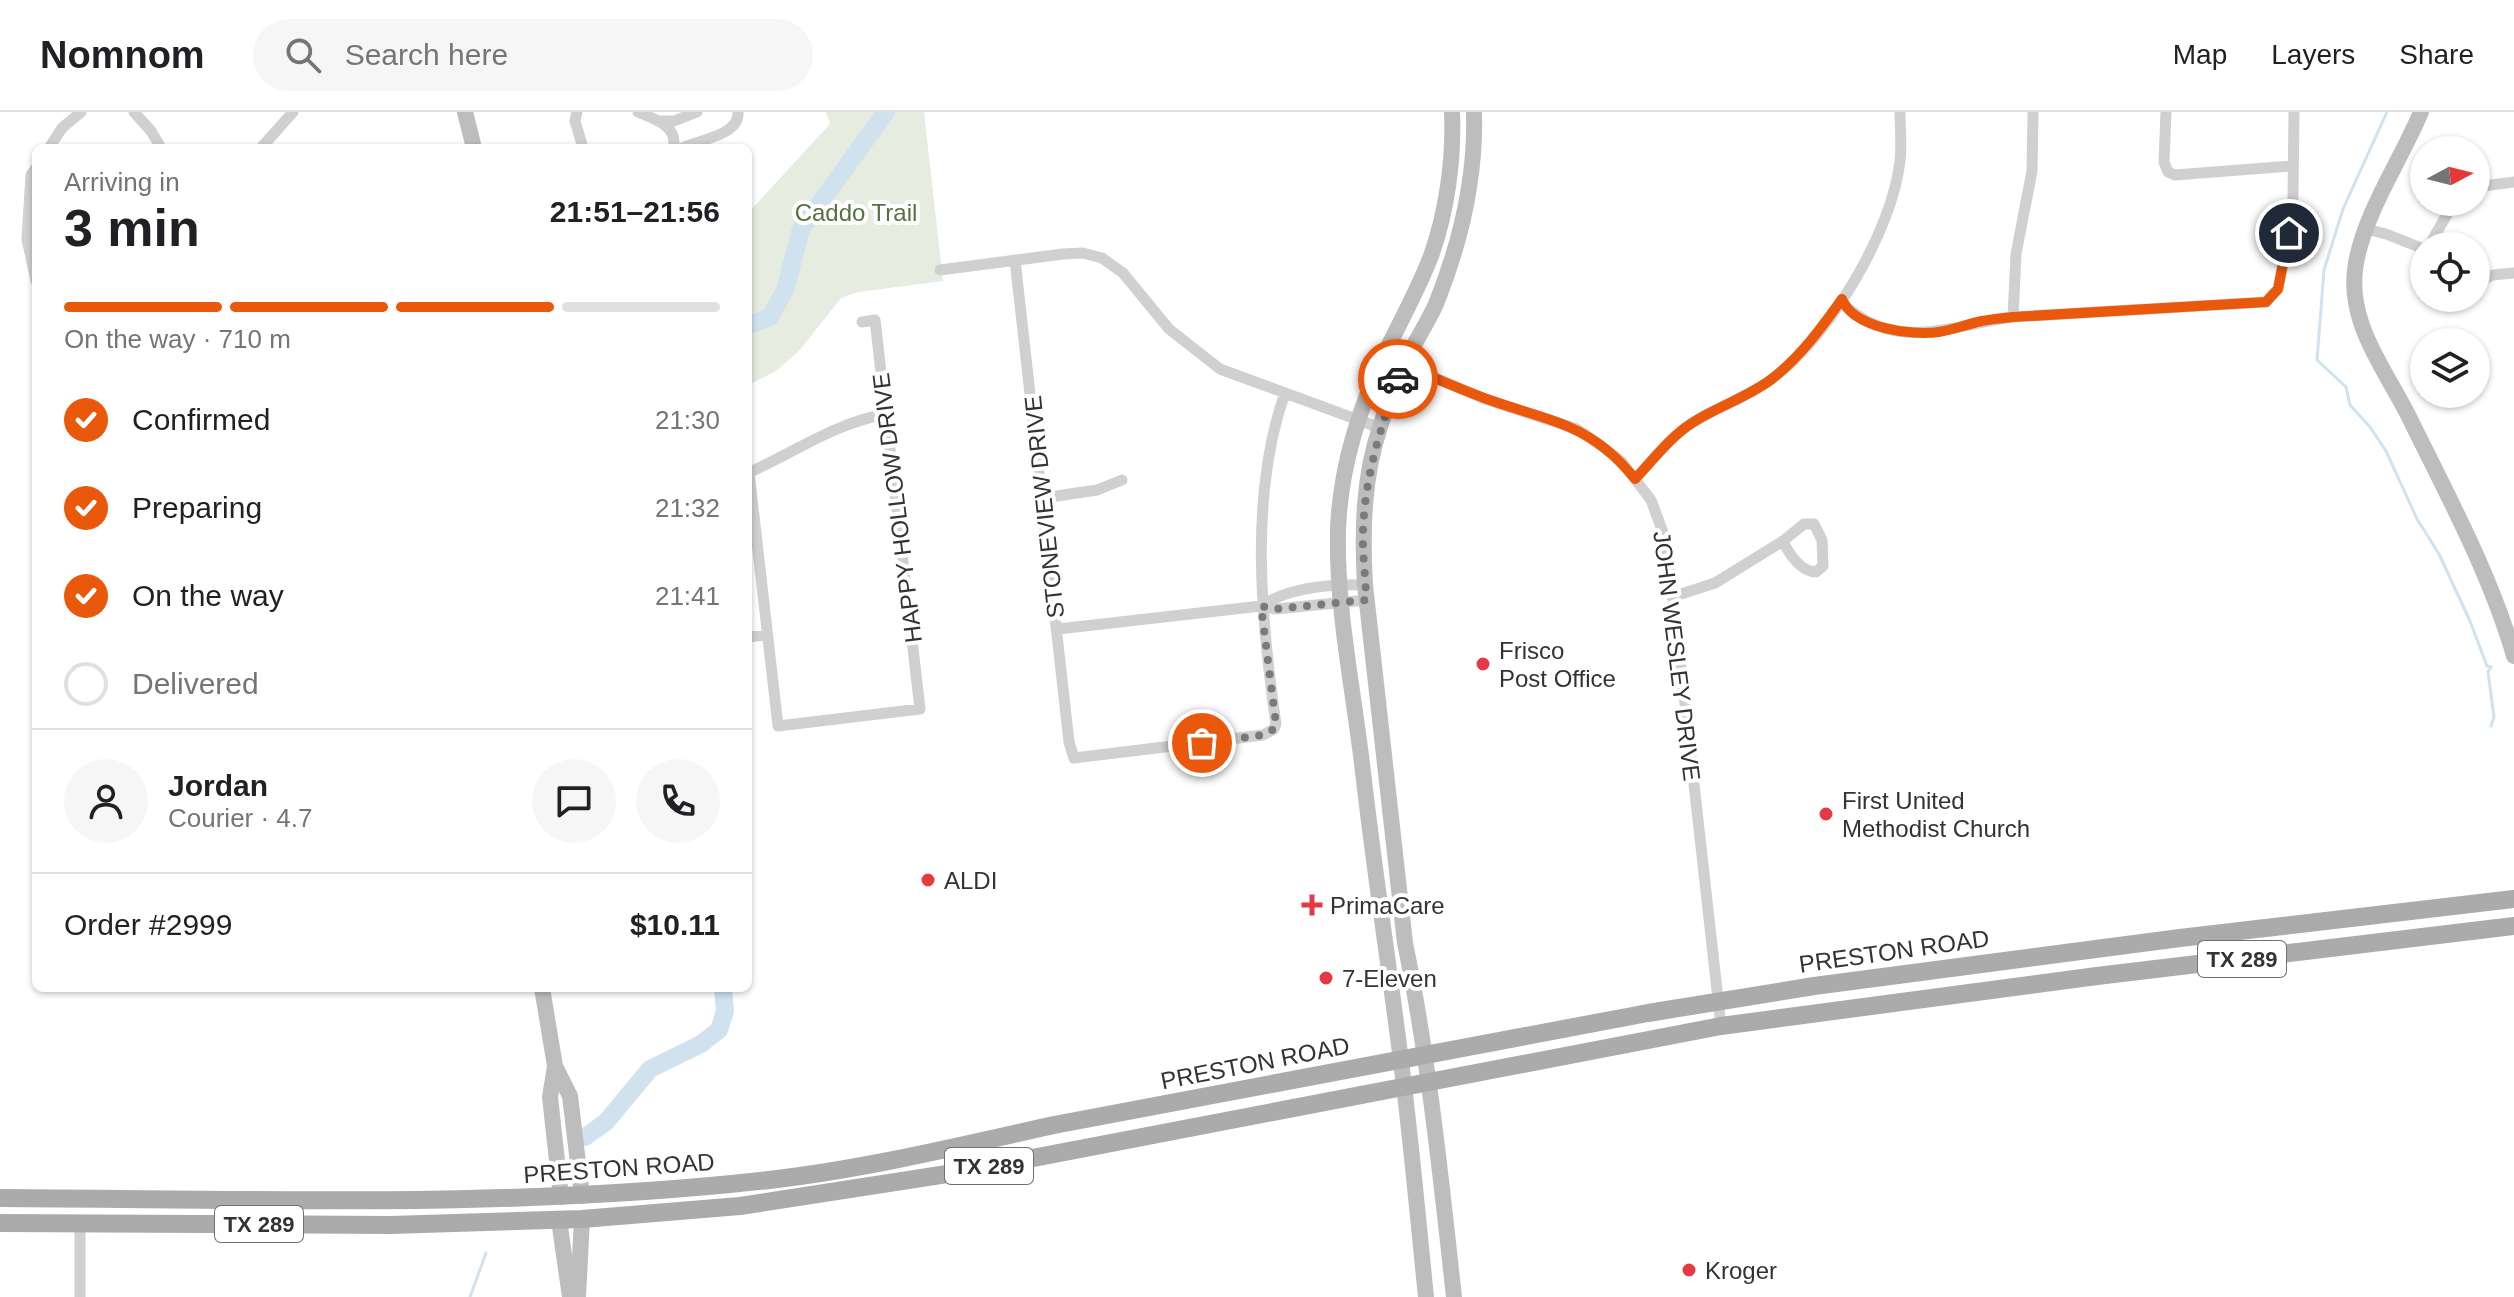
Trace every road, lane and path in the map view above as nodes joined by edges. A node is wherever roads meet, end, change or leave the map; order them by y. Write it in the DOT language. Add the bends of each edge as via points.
graph roads {
  1 [pos="81,112"];
  2 [pos="134,112"];
  3 [pos="293,112"];
  4 [pos="465,112"];
  5 [pos="577,112"];
  6 [pos="638,112"];
  7 [pos="697,112"];
  8 [pos="738,112"];
  9 [pos="1452,112"];
  10 [pos="1474,112"];
  11 [pos="1900,112"];
  12 [pos="2033,112"];
  13 [pos="2166,112"];
  14 [pos="2294,112"];
  15 [pos="2421,112"];
  16 [pos="650,117"];
  17 [pos="52,144"];
  18 [pos="159,144"];
  19 [pos="265,144"];
  20 [pos="473,144"];
  21 [pos="582,144"];
  22 [pos="674,144"];
  23 [pos="692,144"];
  24 [pos="2292,166"];
  25 [pos="32,174"];
  26 [pos="2514,182"];
  27 [pos="2490,185"];
  28 [pos="1446,191"];
  29 [pos="1468,194"];
  30 [pos="2367,229"];
  31 [pos="2410,244"];
  32 [pos="1015,260"];
  33 [pos="32,262"];
  34 [pos="940,270"];
  35 [pos="2514,273"];
  36 [pos="2490,276"];
  37 [pos="1842,299"];
  38 [pos="2013,317"];
  39 [pos="862,322"];
  40 [pos="1384,356"];
  41 [pos="1403,365"];
  42 [pos="1285,393"];
  43 [pos="886,414"];
  44 [pos="1358,422"];
  45 [pos="1380,428"];
  46 [pos="752,470"];
  47 [pos="1635,479"];
  48 [pos="1122,480"];
  49 [pos="1043,498"];
  50 [pos="752,506"];
  51 [pos="1783,541"];
  52 [pos="1339,584"];
  53 [pos="1365,592"];
  54 [pos="1672,597"];
  55 [pos="1340,602"];
  56 [pos="1261,606"];
  57 [pos="1058,629"];
  58 [pos="767,635"];
  59 [pos="752,637"];
  60 [pos="2514,656"];
  61 [pos="1382,745"];
  62 [pos="1360,748"];
  63 [pos="1394,850"];
  64 [pos="1371,851"];
  65 [pos="2514,899"];
  66 [pos="2514,926"];
  67 [pos="543,992"];
  68 [pos="1718,1001"];
  69 [pos="1721,1026"];
  70 [pos="1425,1055"];
  71 [pos="1401,1059"];
  72 [pos="555,1066"];
  73 [pos="1429,1083"];
  74 [pos="1404,1088"];
  75 [pos="1167,1105"];
  76 [pos="1171,1131"];
  77 [pos="861,1165"];
  78 [pos="866,1188"];
  79 [pos="582,1196"];
  80 [pos="561,1197"];
  81 [pos="0,1198"];
  82 [pos="81,1199"];
  83 [pos="582,1219"];
  84 [pos="559,1220"];
  85 [pos="0,1223"];
  86 [pos="80,1225"];
  87 [pos="1450,1258"];
  88 [pos="1422,1263"];
  89 [pos="80,1297"];
  90 [pos="570,1297"];
  91 [pos="578,1297"];
  92 [pos="1426,1297"];
  93 [pos="1454,1297"];
  1 -- 17 [label="street"];
  2 -- 18 [label="street"];
  3 -- 19 [label="street"];
  4 -- 20 [label="main road"];
  5 -- 21 [label="street"];
  6 -- 16 [label="street"];
  7 -- 16 [label="street" via="669,121"];
  8 -- 23 [label="street" via="733,128"];
  9 -- 28 [label="main road"];
  10 -- 29 [label="main road"];
  11 -- 37 [label="street" via="1900,162 1887,215"];
  12 -- 38 [label="street" via="2032,171 2016,254"];
  13 -- 24 [label="street" via="2164,162 2175,175"];
  14 -- 24 [label="street"];
  15 -- 30 [label="main road"];
  16 -- 22 [label="street" via="671,130"];
  24 -- 38 [label="street" via="2289,233 2278,289 2266,302"];
  25 -- 33 [label="street" via="27,239"];
  26 -- 27 [label="street"];
  28 -- 29 [label="main road"];
  28 -- 40 [label="main road" via="1432,253"];
  29 -- 41 [label="main road" via="1435,305"];
  30 -- 31 [label="street"];
  30 -- 60 [label="main road" via="2356,264 2359,320 2498,605"];
  32 -- 34 [label="street"];
  32 -- 42 [label="street" via="1083,253 1102,258 1123,273 1169,329 1198,353 1220,369"];
  32 -- 49 [label="street, STONEVIEW DRIVE"];
  35 -- 36 [label="street"];
  37 -- 38 [label="street" via="1865,321 1912,332"];
  37 -- 47 [label="street" via="1785,369 1692,423"];
  39 -- 43 [label="street, HAPPY HOLLOW DRIVE" via="875,320"];
  40 -- 41 [label="street, JOHN WESLEY DRIVE"];
  40 -- 44 [label="main road"];
  41 -- 45 [label="main road"];
  41 -- 47 [label="street, JOHN WESLEY DRIVE" via="1577,429 1621,461"];
  42 -- 44 [label="street"];
  42 -- 56 [label="street" via="1268,464"];
  43 -- 46 [label="street" via="836,427"];
  43 -- 58 [label="street, HAPPY HOLLOW DRIVE" via="920,709 778,726"];
  44 -- 45 [label="street"];
  44 -- 52 [label="main road" via="1338,528"];
  45 -- 53 [label="main road" via="1362,533"];
  47 -- 54 [label="street, JOHN WESLEY DRIVE" via="1659,518"];
  48 -- 49 [label="street" via="1097,490"];
  49 -- 57 [label="street, STONEVIEW DRIVE"];
  50 -- 58 [label="street"];
  51 -- 51 [label="street" via="1802,568 1816,572 1823,566 1822,540 1814,524 1804,524"];
  51 -- 54 [label="street" via="1715,583"];
  52 -- 53 [label="street"];
  52 -- 55 [label="main road"];
  52 -- 56 [label="street" via="1277,596"];
  53 -- 55 [label="street"];
  53 -- 61 [label="main road"];
  54 -- 68 [label="street, JOHN WESLEY DRIVE"];
  55 -- 56 [label="street"];
  55 -- 62 [label="main road"];
  56 -- 57 [label="street"];
  56 -- 57 [label="street, STONEVIEW DRIVE" via="1274,729 1263,735 1081,758 1071,754"];
  58 -- 59 [label="street"];
  61 -- 62 [label="main road"];
  61 -- 63 [label="main road"];
  62 -- 64 [label="main road"];
  63 -- 64 [label="main road"];
  63 -- 70 [label="main road"];
  64 -- 71 [label="main road"];
  65 -- 68 [label="main road, PRESTON ROAD / TX 289"];
  66 -- 69 [label="main road, PRESTON ROAD / TX 289"];
  67 -- 72 [label="main road"];
  68 -- 69 [label="street, JOHN WESLEY DRIVE"];
  68 -- 70 [label="main road, PRESTON ROAD / TX 289"];
  69 -- 73 [label="main road, PRESTON ROAD / TX 289"];
  70 -- 71 [label="main road, PRESTON ROAD / TX 289"];
  70 -- 73 [label="main road"];
  71 -- 74 [label="main road"];
  71 -- 75 [label="main road, PRESTON ROAD / TX 289"];
  72 -- 79 [label="main road" via="570,1096"];
  72 -- 80 [label="main road" via="550,1097"];
  73 -- 74 [label="main road, PRESTON ROAD / TX 289"];
  73 -- 87 [label="main road"];
  74 -- 76 [label="main road, PRESTON ROAD / TX 289"];
  74 -- 88 [label="main road"];
  75 -- 76 [label="main road"];
  75 -- 77 [label="main road, PRESTON ROAD / TX 289"];
  76 -- 78 [label="main road, PRESTON ROAD / TX 289"];
  77 -- 78 [label="main road"];
  77 -- 79 [label="main road, PRESTON ROAD / TX 289" via="768,1180"];
  78 -- 83 [label="main road, PRESTON ROAD / TX 289" via="740,1206"];
  79 -- 80 [label="main road, PRESTON ROAD / TX 289"];
  79 -- 83 [label="main road"];
  80 -- 82 [label="main road, PRESTON ROAD / TX 289"];
  80 -- 84 [label="main road"];
  81 -- 82 [label="main road, PRESTON ROAD / TX 289"];
  82 -- 86 [label="main road"];
  83 -- 84 [label="main road, PRESTON ROAD / TX 289"];
  83 -- 91 [label="main road"];
  84 -- 86 [label="main road, PRESTON ROAD / TX 289"];
  84 -- 90 [label="main road"];
  85 -- 86 [label="main road, PRESTON ROAD / TX 289"];
  86 -- 89 [label="street"];
  87 -- 88 [label="main road"];
  87 -- 93 [label="main road"];
  88 -- 92 [label="main road"];
}
